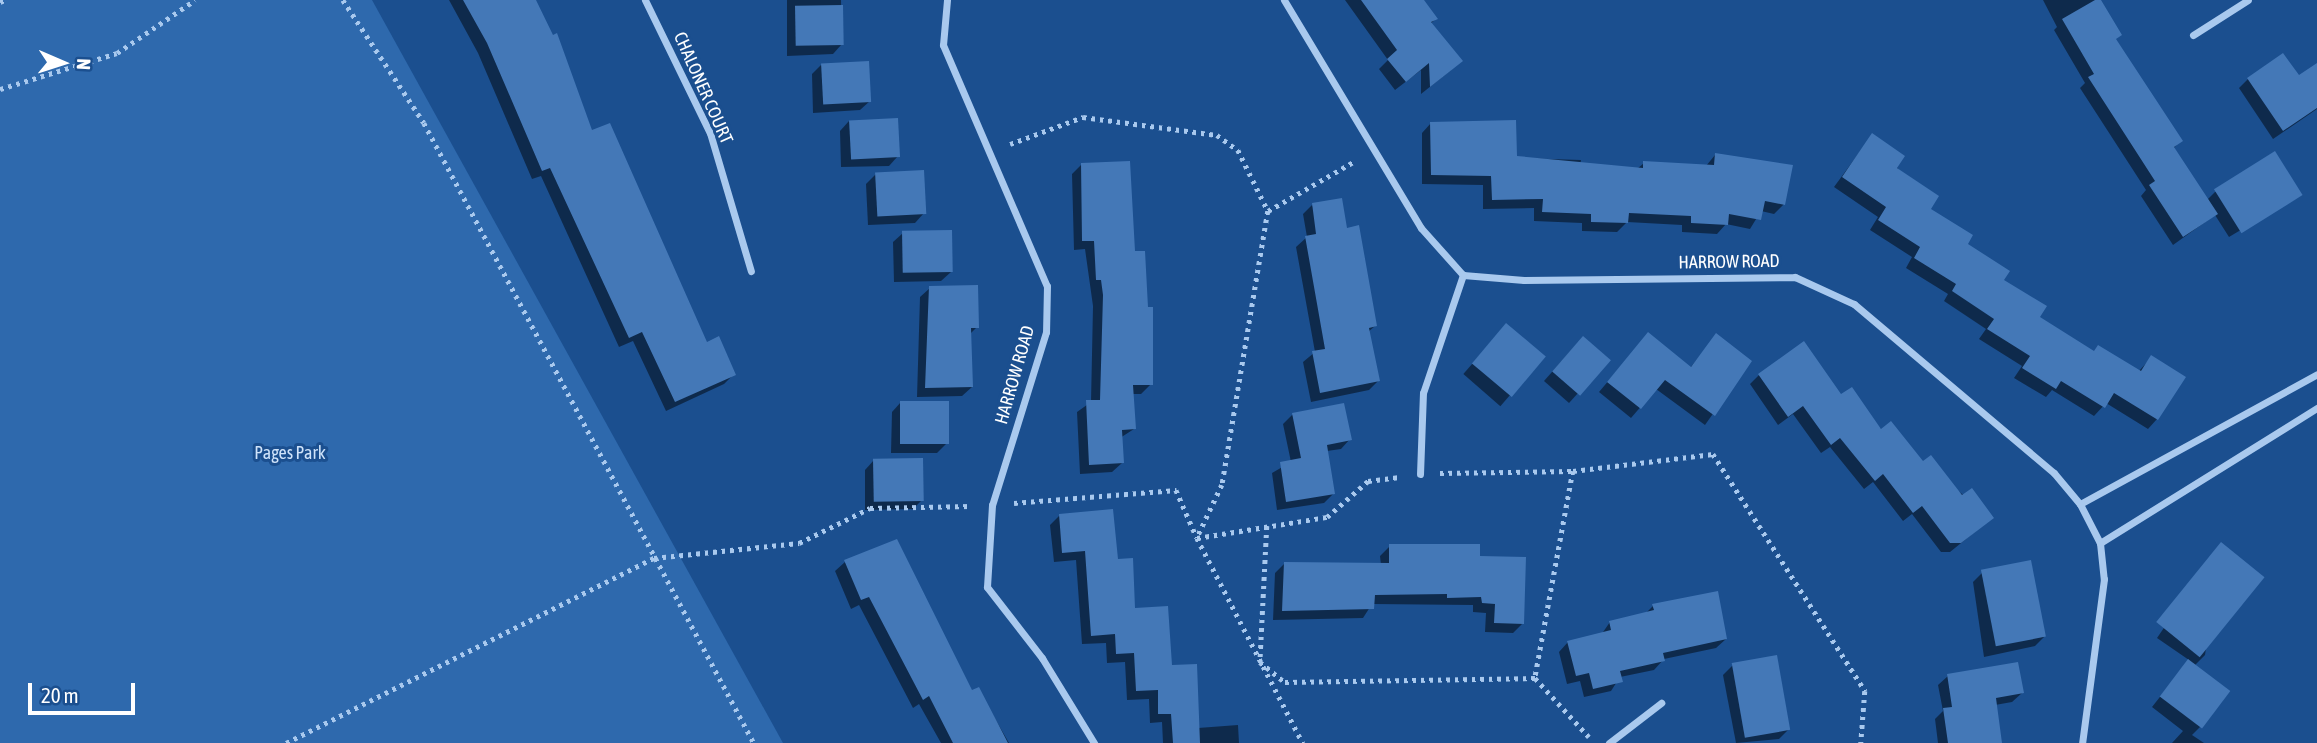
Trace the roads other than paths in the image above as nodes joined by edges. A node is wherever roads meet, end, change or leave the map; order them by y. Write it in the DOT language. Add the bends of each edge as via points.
graph roads {
  1 [pos="645,0"];
  2 [pos="947,0"];
  3 [pos="1284,0"];
  4 [pos="2248,0"];
  5 [pos="2193,35"];
  6 [pos="751,271"];
  7 [pos="1463,275"];
  8 [pos="2317,374"];
  9 [pos="2317,408"];
  10 [pos="1420,474"];
  11 [pos="2080,504"];
  12 [pos="2100,543"];
  13 [pos="1661,703"];
  14 [pos="1094,743"];
  15 [pos="1609,743"];
  16 [pos="2082,743"];
  1 -- 6 [label="street, CHALONER COURT" via="710,133"];
  2 -- 14 [label="street, HARROW ROAD" via="943,45 1047,286 1046,332 992,505 987,587 1042,658"];
  3 -- 7 [label="street" via="1421,228"];
  4 -- 5 [label="street"];
  7 -- 10 [label="street" via="1423,393"];
  7 -- 11 [label="street, HARROW ROAD" via="1524,280 1795,277 1854,303 2054,473"];
  8 -- 11 [label="street"];
  9 -- 12 [label="street"];
  11 -- 12 [label="street, HARROW ROAD"];
  12 -- 16 [label="street, HARROW ROAD" via="2104,579"];
  13 -- 15 [label="street"];
}
